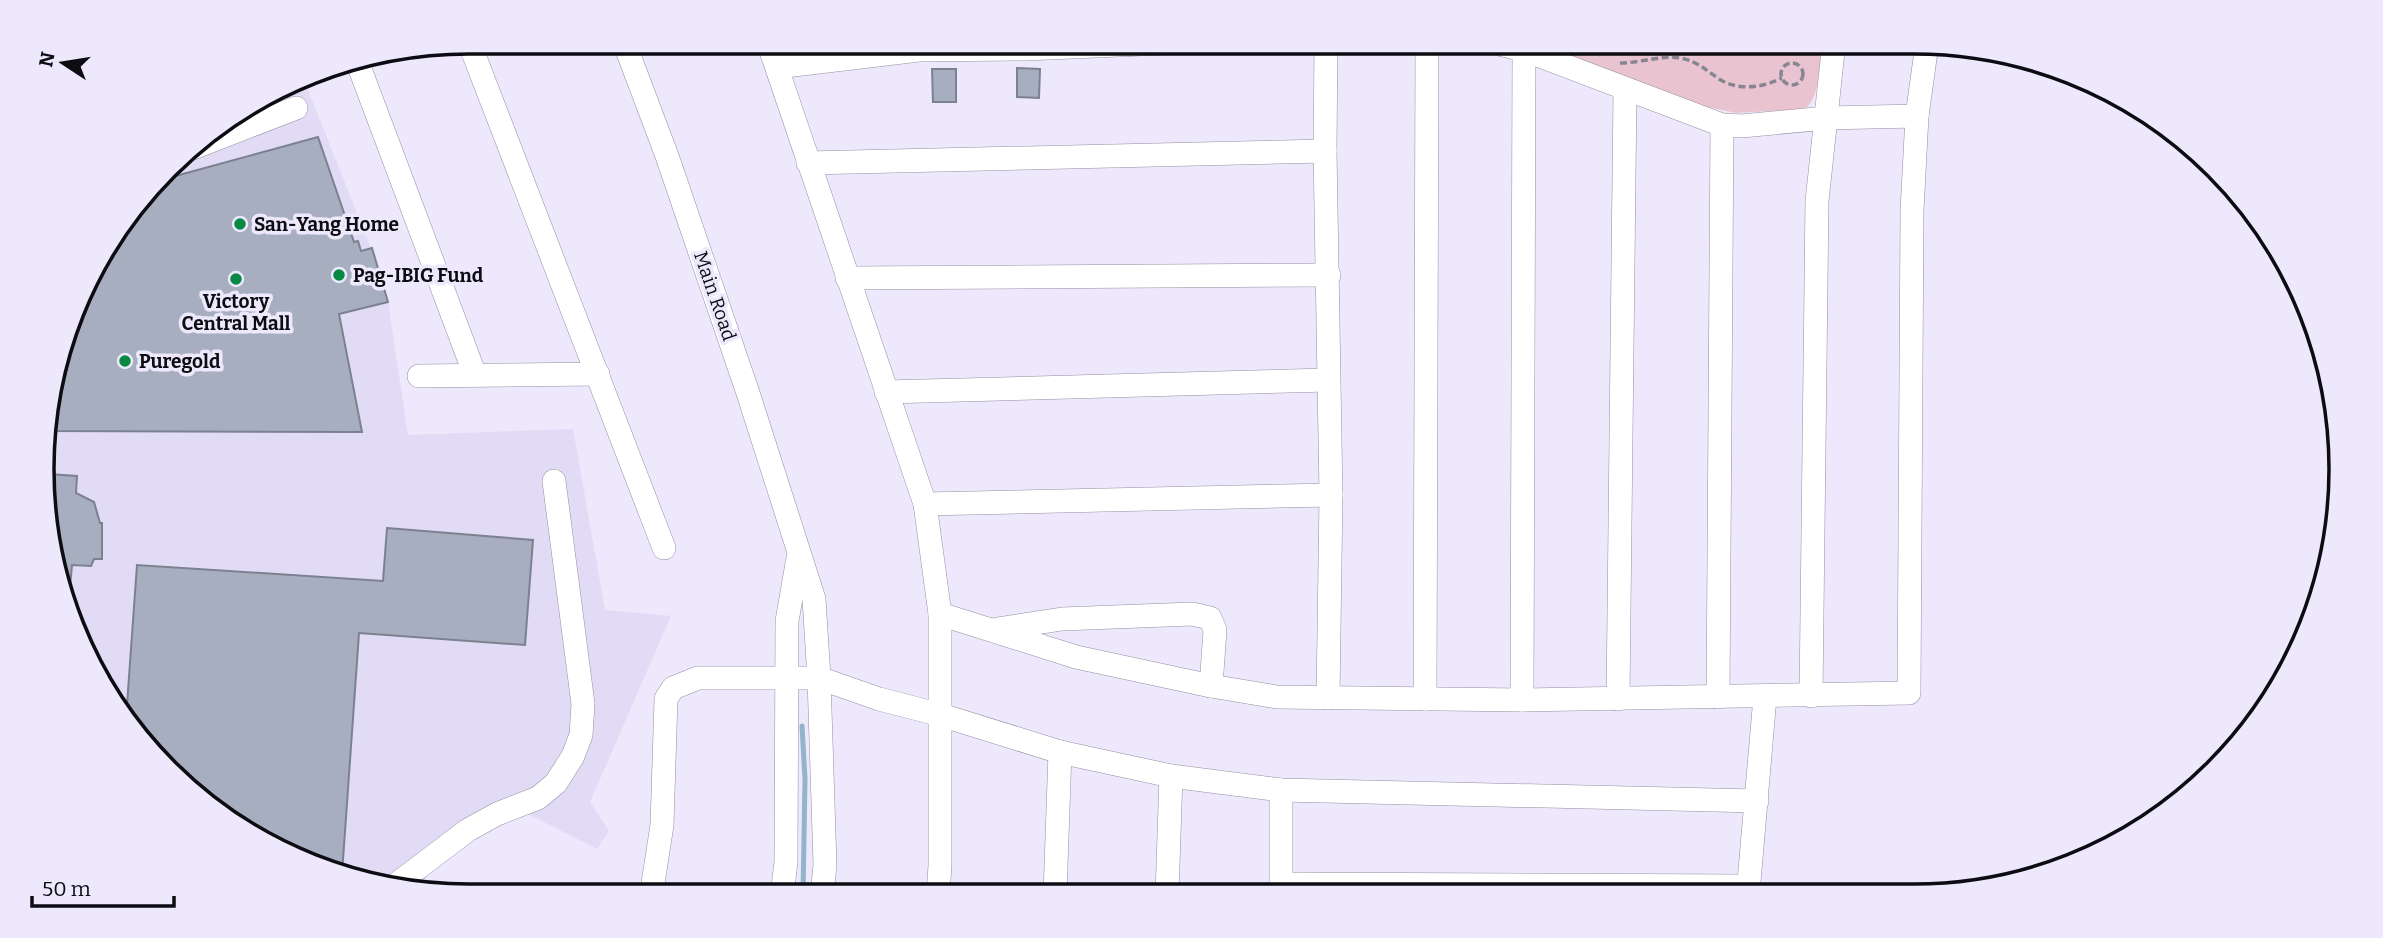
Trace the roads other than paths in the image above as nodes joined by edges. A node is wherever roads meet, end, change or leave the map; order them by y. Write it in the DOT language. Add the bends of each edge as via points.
graph roads {
  1 [pos="474,54"];
  2 [pos="628,54"];
  3 [pos="772,54"];
  4 [pos="886,54"];
  5 [pos="1326,54"];
  6 [pos="1427,54"];
  7 [pos="1524,54"];
  8 [pos="1534,54"];
  9 [pos="1833,54"];
  10 [pos="1926,54"];
  11 [pos="777,67"];
  12 [pos="360,69"];
  13 [pos="1625,90"];
  14 [pos="296,108"];
  15 [pos="1917,117"];
  16 [pos="1826,118"];
  17 [pos="1722,125"];
  18 [pos="229,132"];
  19 [pos="1325,151"];
  20 [pos="808,163"];
  21 [pos="1329,275"];
  22 [pos="847,278"];
  23 [pos="598,374"];
  24 [pos="475,375"];
  25 [pos="419,376"];
  26 [pos="1328,380"];
  27 [pos="887,392"];
  28 [pos="554,481"];
  29 [pos="1331,495"];
  30 [pos="925,504"];
  31 [pos="664,548"];
  32 [pos="800,552"];
  33 [pos="940,614"];
  34 [pos="993,630"];
  35 [pos="786,678"];
  36 [pos="819,678"];
  37 [pos="1211,686"];
  38 [pos="1811,696"];
  39 [pos="1718,697"];
  40 [pos="1765,697"];
  41 [pos="1328,698"];
  42 [pos="1425,699"];
  43 [pos="1618,699"];
  44 [pos="1522,700"];
  45 [pos="941,715"];
  46 [pos="1060,752"];
  47 [pos="1171,776"];
  48 [pos="1281,790"];
  49 [pos="1757,801"];
  50 [pos="404,878"];
  51 [pos="653,884"];
  52 [pos="783,884"];
  53 [pos="823,884"];
  54 [pos="938,884"];
  55 [pos="1055,884"];
  56 [pos="1167,884"];
  57 [pos="1281,884"];
  58 [pos="1749,884"];
  1 -- 23 [label="street"];
  2 -- 32 [label="street, Main Road"];
  3 -- 11 [label="street"];
  4 -- 11 [label="street"];
  5 -- 19 [label="street"];
  6 -- 42 [label="street"];
  7 -- 44 [label="street"];
  8 -- 13 [label="street"];
  9 -- 16 [label="street"];
  10 -- 15 [label="street"];
  11 -- 20 [label="street"];
  12 -- 24 [label="street"];
  13 -- 17 [label="street"];
  13 -- 43 [label="street"];
  14 -- 18 [label="street"];
  15 -- 16 [label="street"];
  15 -- 38 [label="street" via="1912,211 1909,693"];
  16 -- 17 [label="street"];
  16 -- 38 [label="street" via="1817,201"];
  17 -- 39 [label="street"];
  19 -- 20 [label="street"];
  19 -- 21 [label="street"];
  20 -- 22 [label="street"];
  21 -- 22 [label="street"];
  21 -- 26 [label="street"];
  22 -- 27 [label="street"];
  23 -- 24 [label="street"];
  23 -- 31 [label="street"];
  24 -- 25 [label="street"];
  26 -- 27 [label="street"];
  26 -- 29 [label="street"];
  27 -- 30 [label="street"];
  28 -- 50 [label="street" via="583,704 581,735 573,757 556,783 538,798 468,830"];
  29 -- 30 [label="street"];
  29 -- 41 [label="street"];
  30 -- 33 [label="street"];
  32 -- 35 [label="street, Main Road" via="787,621"];
  32 -- 36 [label="street, Main Road" via="814,599"];
  33 -- 34 [label="street"];
  33 -- 45 [label="street"];
  34 -- 37 [label="street" via="1076,657"];
  34 -- 37 [label="street" via="1062,619 1192,614 1210,618 1215,629"];
  35 -- 36 [label="street"];
  35 -- 51 [label="street" via="698,678 673,688 666,699 662,825"];
  35 -- 52 [label="street, Main Road"];
  36 -- 45 [label="street"];
  36 -- 53 [label="street, Main Road"];
  37 -- 41 [label="street"];
  38 -- 40 [label="street"];
  39 -- 40 [label="street"];
  39 -- 43 [label="street"];
  40 -- 49 [label="street"];
  41 -- 42 [label="street"];
  42 -- 44 [label="street"];
  43 -- 44 [label="street"];
  45 -- 46 [label="street"];
  45 -- 54 [label="street"];
  46 -- 47 [label="street"];
  46 -- 55 [label="street"];
  47 -- 48 [label="street"];
  47 -- 56 [label="street"];
  48 -- 49 [label="street"];
  48 -- 57 [label="street"];
  49 -- 58 [label="street"];
}
